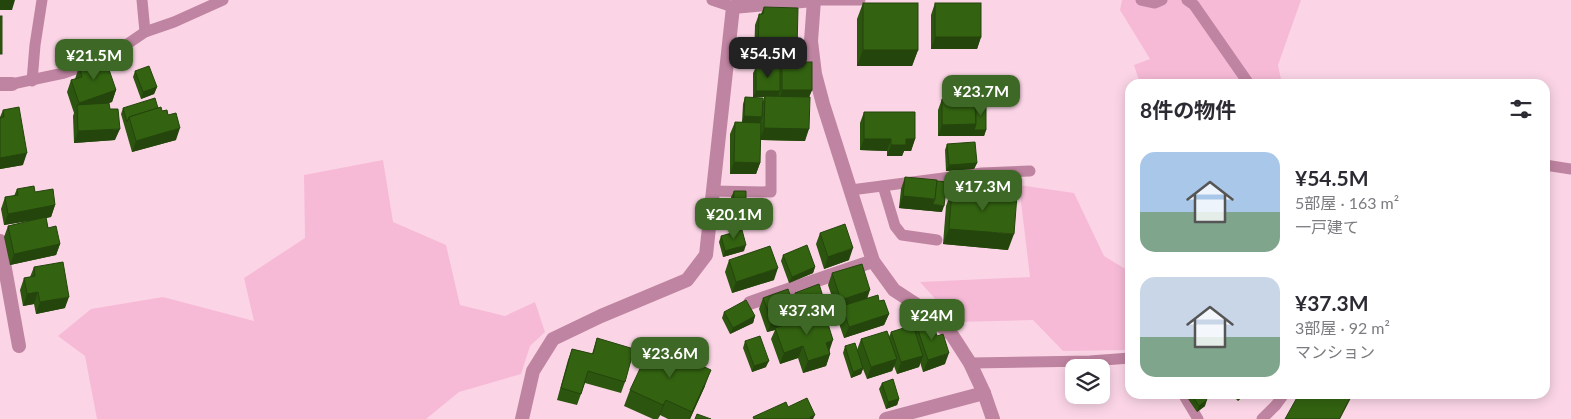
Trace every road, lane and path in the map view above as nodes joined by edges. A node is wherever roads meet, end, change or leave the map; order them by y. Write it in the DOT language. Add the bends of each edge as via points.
graph roads {
  1 [pos="42,0"];
  2 [pos="142,0"];
  3 [pos="223,0"];
  4 [pos="712,0"];
  5 [pos="814,0"];
  6 [pos="860,0"];
  7 [pos="1141,0"];
  8 [pos="1162,0"];
  9 [pos="1187,0"];
  10 [pos="733,7"];
  11 [pos="145,32"];
  12 [pos="1246,79"];
  13 [pos="32,81"];
  14 [pos="6,84"];
  15 [pos="772,155"];
  16 [pos="1550,166"];
  17 [pos="1571,168"];
  18 [pos="1030,171"];
  19 [pos="883,186"];
  20 [pos="851,190"];
  21 [pos="713,191"];
  22 [pos="937,240"];
  23 [pos="0,241"];
  24 [pos="873,261"];
  25 [pos="750,303"];
  26 [pos="19,346"];
  27 [pos="1125,358"];
  28 [pos="970,362"];
  29 [pos="984,393"];
  30 [pos="1186,399"];
  31 [pos="1281,399"];
  32 [pos="522,419"];
  33 [pos="886,419"];
  34 [pos="993,419"];
  35 [pos="1198,419"];
  36 [pos="1262,419"];
  1 -- 13 [label="lane"];
  2 -- 11 [label="lane"];
  3 -- 11 [label="lane"];
  4 -- 10 [label="lane"];
  5 -- 6 [label="lane"];
  5 -- 10 [label="street"];
  5 -- 20 [label="street" via="810,41 815,74"];
  7 -- 8 [label="lane" via="1156,3"];
  9 -- 12 [label="lane" via="1194,4"];
  10 -- 21 [label="street"];
  11 -- 13 [label="lane" via="98,60"];
  13 -- 14 [label="lane"];
  15 -- 21 [label="lane" via="770,192"];
  16 -- 17 [label="lane"];
  18 -- 19 [label="lane" via="982,173"];
  19 -- 20 [label="lane"];
  19 -- 22 [label="lane" via="895,226 902,235"];
  20 -- 24 [label="street"];
  21 -- 32 [label="street" via="706,255 687,280 553,339 532,371"];
  23 -- 26 [label="street"];
  24 -- 25 [label="street"];
  24 -- 28 [label="street" via="894,290 952,335"];
  27 -- 28 [label="lane"];
  28 -- 29 [label="street"];
  29 -- 33 [label="street"];
  29 -- 34 [label="street"];
  30 -- 35 [label="lane"];
  31 -- 36 [label="lane"];
}
